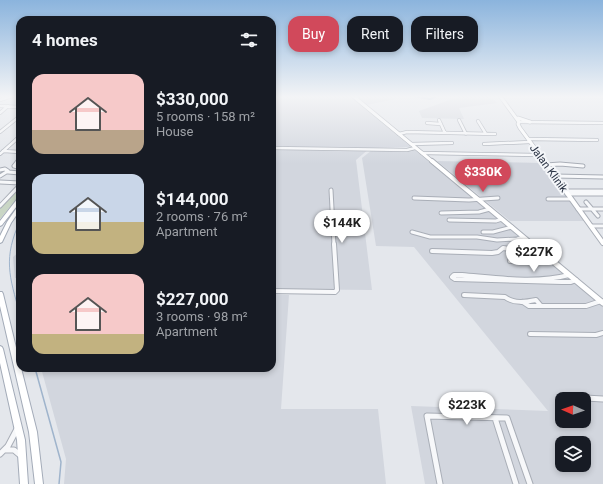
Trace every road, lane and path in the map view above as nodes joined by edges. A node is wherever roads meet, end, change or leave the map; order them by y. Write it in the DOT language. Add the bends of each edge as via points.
graph roads {
  1 [pos="16,119"];
  2 [pos="380,119"];
  3 [pos="516,119"];
  4 [pos="518,119"];
  5 [pos="439,120"];
  6 [pos="459,120"];
  7 [pos="478,121"];
  8 [pos="519,122"];
  9 [pos="530,122"];
  10 [pos="603,123"];
  11 [pos="427,124"];
  12 [pos="441,124"];
  13 [pos="0,132"];
  14 [pos="445,133"];
  15 [pos="399,134"];
  16 [pos="466,134"];
  17 [pos="486,134"];
  18 [pos="495,134"];
  19 [pos="16,139"];
  20 [pos="597,140"];
  21 [pos="529,141"];
  22 [pos="452,143"];
  23 [pos="411,144"];
  24 [pos="484,144"];
  25 [pos="276,148"];
  26 [pos="415,148"];
  27 [pos="1,152"];
  28 [pos="16,152"];
  29 [pos="422,153"];
  30 [pos="540,155"];
  31 [pos="546,165"];
  32 [pos="584,166"];
  33 [pos="0,170"];
  34 [pos="8,172"];
  35 [pos="16,173"];
  36 [pos="0,176"];
  37 [pos="555,176"];
  38 [pos="603,177"];
  39 [pos="0,182"];
  40 [pos="16,184"];
  41 [pos="16,188"];
  42 [pos="331,190"];
  43 [pos="566,192"];
  44 [pos="603,193"];
  45 [pos="414,198"];
  46 [pos="477,198"];
  47 [pos="498,198"];
  48 [pos="548,199"];
  49 [pos="571,199"];
  50 [pos="586,202"];
  51 [pos="16,204"];
  52 [pos="0,206"];
  53 [pos="490,209"];
  54 [pos="578,209"];
  55 [pos="591,209"];
  56 [pos="603,209"];
  57 [pos="16,213"];
  58 [pos="441,213"];
  59 [pos="598,216"];
  60 [pos="502,219"];
  61 [pos="449,220"];
  62 [pos="0,224"];
  63 [pos="592,226"];
  64 [pos="603,226"];
  65 [pos="512,227"];
  66 [pos="412,232"];
  67 [pos="484,232"];
  68 [pos="493,232"];
  69 [pos="523,237"];
  70 [pos="497,240"];
  71 [pos="0,241"];
  72 [pos="603,243"];
  73 [pos="540,250"];
  74 [pos="432,251"];
  75 [pos="551,260"];
  76 [pos="510,261"];
  77 [pos="569,275"];
  78 [pos="477,278"];
  79 [pos="576,280"];
  80 [pos="276,291"];
  81 [pos="0,294"];
  82 [pos="464,295"];
  83 [pos="602,302"];
  84 [pos="603,333"];
  85 [pos="530,334"];
  86 [pos="0,349"];
  87 [pos="16,361"];
  88 [pos="19,372"];
  89 [pos="591,398"];
  90 [pos="603,399"];
  91 [pos="495,418"];
  92 [pos="18,428"];
  93 [pos="2,452"];
  94 [pos="22,456"];
  95 [pos="24,484"];
  96 [pos="39,484"];
  97 [pos="440,484"];
  98 [pos="516,484"];
  99 [pos="530,484"];
  1 -- 13 [label="street"];
  2 -- 15 [label="main road"];
  3 -- 8 [label="main road"];
  4 -- 9 [label="main road"];
  5 -- 12 [label="street"];
  6 -- 16 [label="street"];
  7 -- 17 [label="street"];
  8 -- 9 [label="street, Jalan Klinik"];
  8 -- 21 [label="main road, Jalan Klinik" via="518,126"];
  9 -- 10 [label="street, Jalan Klinik"];
  11 -- 12 [label="street"];
  12 -- 14 [label="street"];
  14 -- 15 [label="street"];
  14 -- 16 [label="street"];
  15 -- 23 [label="main road"];
  16 -- 17 [label="street"];
  17 -- 18 [label="street"];
  19 -- 27 [label="street"];
  20 -- 21 [label="street"];
  21 -- 24 [label="street"];
  21 -- 30 [label="main road, Jalan Klinik"];
  22 -- 23 [label="street"];
  23 -- 26 [label="main road"];
  25 -- 26 [label="street"];
  26 -- 29 [label="main road"];
  27 -- 28 [label="street"];
  29 -- 30 [label="street"];
  29 -- 46 [label="main road"];
  30 -- 31 [label="main road, Jalan Klinik"];
  31 -- 32 [label="street"];
  31 -- 37 [label="main road, Jalan Klinik"];
  33 -- 34 [label="street" via="6,169"];
  34 -- 35 [label="street"];
  34 -- 36 [label="street"];
  37 -- 38 [label="street"];
  37 -- 43 [label="main road, Jalan Klinik"];
  39 -- 40 [label="street"];
  41 -- 52 [label="street"];
  42 -- 80 [label="street" via="337,290"];
  43 -- 44 [label="street"];
  43 -- 49 [label="main road, Jalan Klinik"];
  45 -- 46 [label="street"];
  46 -- 47 [label="street"];
  46 -- 53 [label="main road"];
  48 -- 49 [label="street"];
  49 -- 54 [label="main road, Jalan Klinik"];
  50 -- 55 [label="street"];
  51 -- 62 [label="main road"];
  53 -- 58 [label="street" via="479,212"];
  53 -- 60 [label="main road"];
  54 -- 55 [label="street"];
  54 -- 63 [label="main road, Jalan Klinik"];
  55 -- 56 [label="street"];
  55 -- 59 [label="street"];
  57 -- 71 [label="main road"];
  60 -- 61 [label="street"];
  60 -- 65 [label="main road"];
  63 -- 64 [label="street"];
  63 -- 72 [label="main road, Jalan Klinik"];
  65 -- 68 [label="street"];
  65 -- 69 [label="main road"];
  66 -- 70 [label="street" via="430,237 477,237"];
  67 -- 68 [label="street"];
  68 -- 70 [label="street"];
  69 -- 70 [label="street"];
  69 -- 73 [label="main road"];
  73 -- 74 [label="street" via="534,252 503,248 492,253"];
  73 -- 75 [label="main road"];
  75 -- 76 [label="street"];
  75 -- 77 [label="main road"];
  77 -- 78 [label="street" via="560,278"];
  77 -- 79 [label="main road"];
  78 -- 78 [label="street" via="455,279 452,277 454,276"];
  78 -- 79 [label="street" via="568,282"];
  79 -- 83 [label="main road"];
  81 -- 87 [label="main road"];
  82 -- 83 [label="street" via="506,297 529,306 586,306"];
  84 -- 85 [label="street"];
  86 -- 92 [label="main road"];
  88 -- 96 [label="main road" via="33,432"];
  89 -- 90 [label="street"];
  91 -- 97 [label="street" via="427,416"];
  91 -- 98 [label="street"];
  91 -- 99 [label="street" via="507,418"];
  92 -- 93 [label="street"];
  92 -- 94 [label="main road"];
  93 -- 94 [label="street" via="17,451"];
  94 -- 95 [label="main road"];
}
